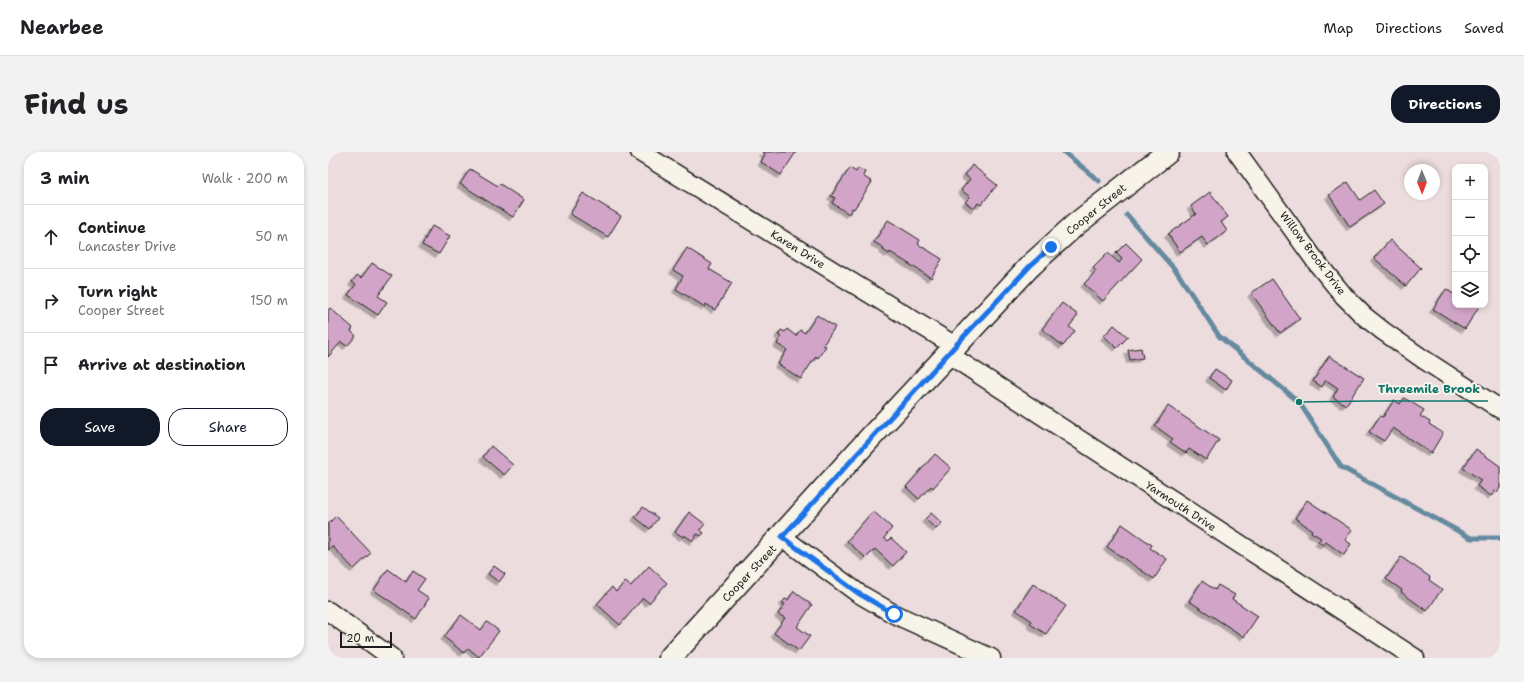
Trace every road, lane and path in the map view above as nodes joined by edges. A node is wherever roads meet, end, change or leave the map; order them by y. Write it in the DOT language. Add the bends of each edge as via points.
graph roads {
  1 [pos="640,152"];
  2 [pos="1168,152"];
  3 [pos="1237,152"];
  4 [pos="952,350"];
  5 [pos="1500,409"];
  6 [pos="782,537"];
  7 [pos="328,611"];
  8 [pos="392,658"];
  9 [pos="670,658"];
  10 [pos="990,658"];
  11 [pos="1415,658"];
  1 -- 4 [label="street, Karen Drive"];
  2 -- 4 [label="street, Cooper Street" via="1075,225 1025,272"];
  3 -- 5 [label="street, Willow Brook Drive" via="1318,263 1359,311 1382,331"];
  4 -- 6 [label="street, Cooper Street"];
  4 -- 11 [label="street, Yarmouth Drive"];
  6 -- 9 [label="street, Cooper Street"];
  6 -- 10 [label="street" via="858,593 894,614"];
  7 -- 8 [label="street"];
}
